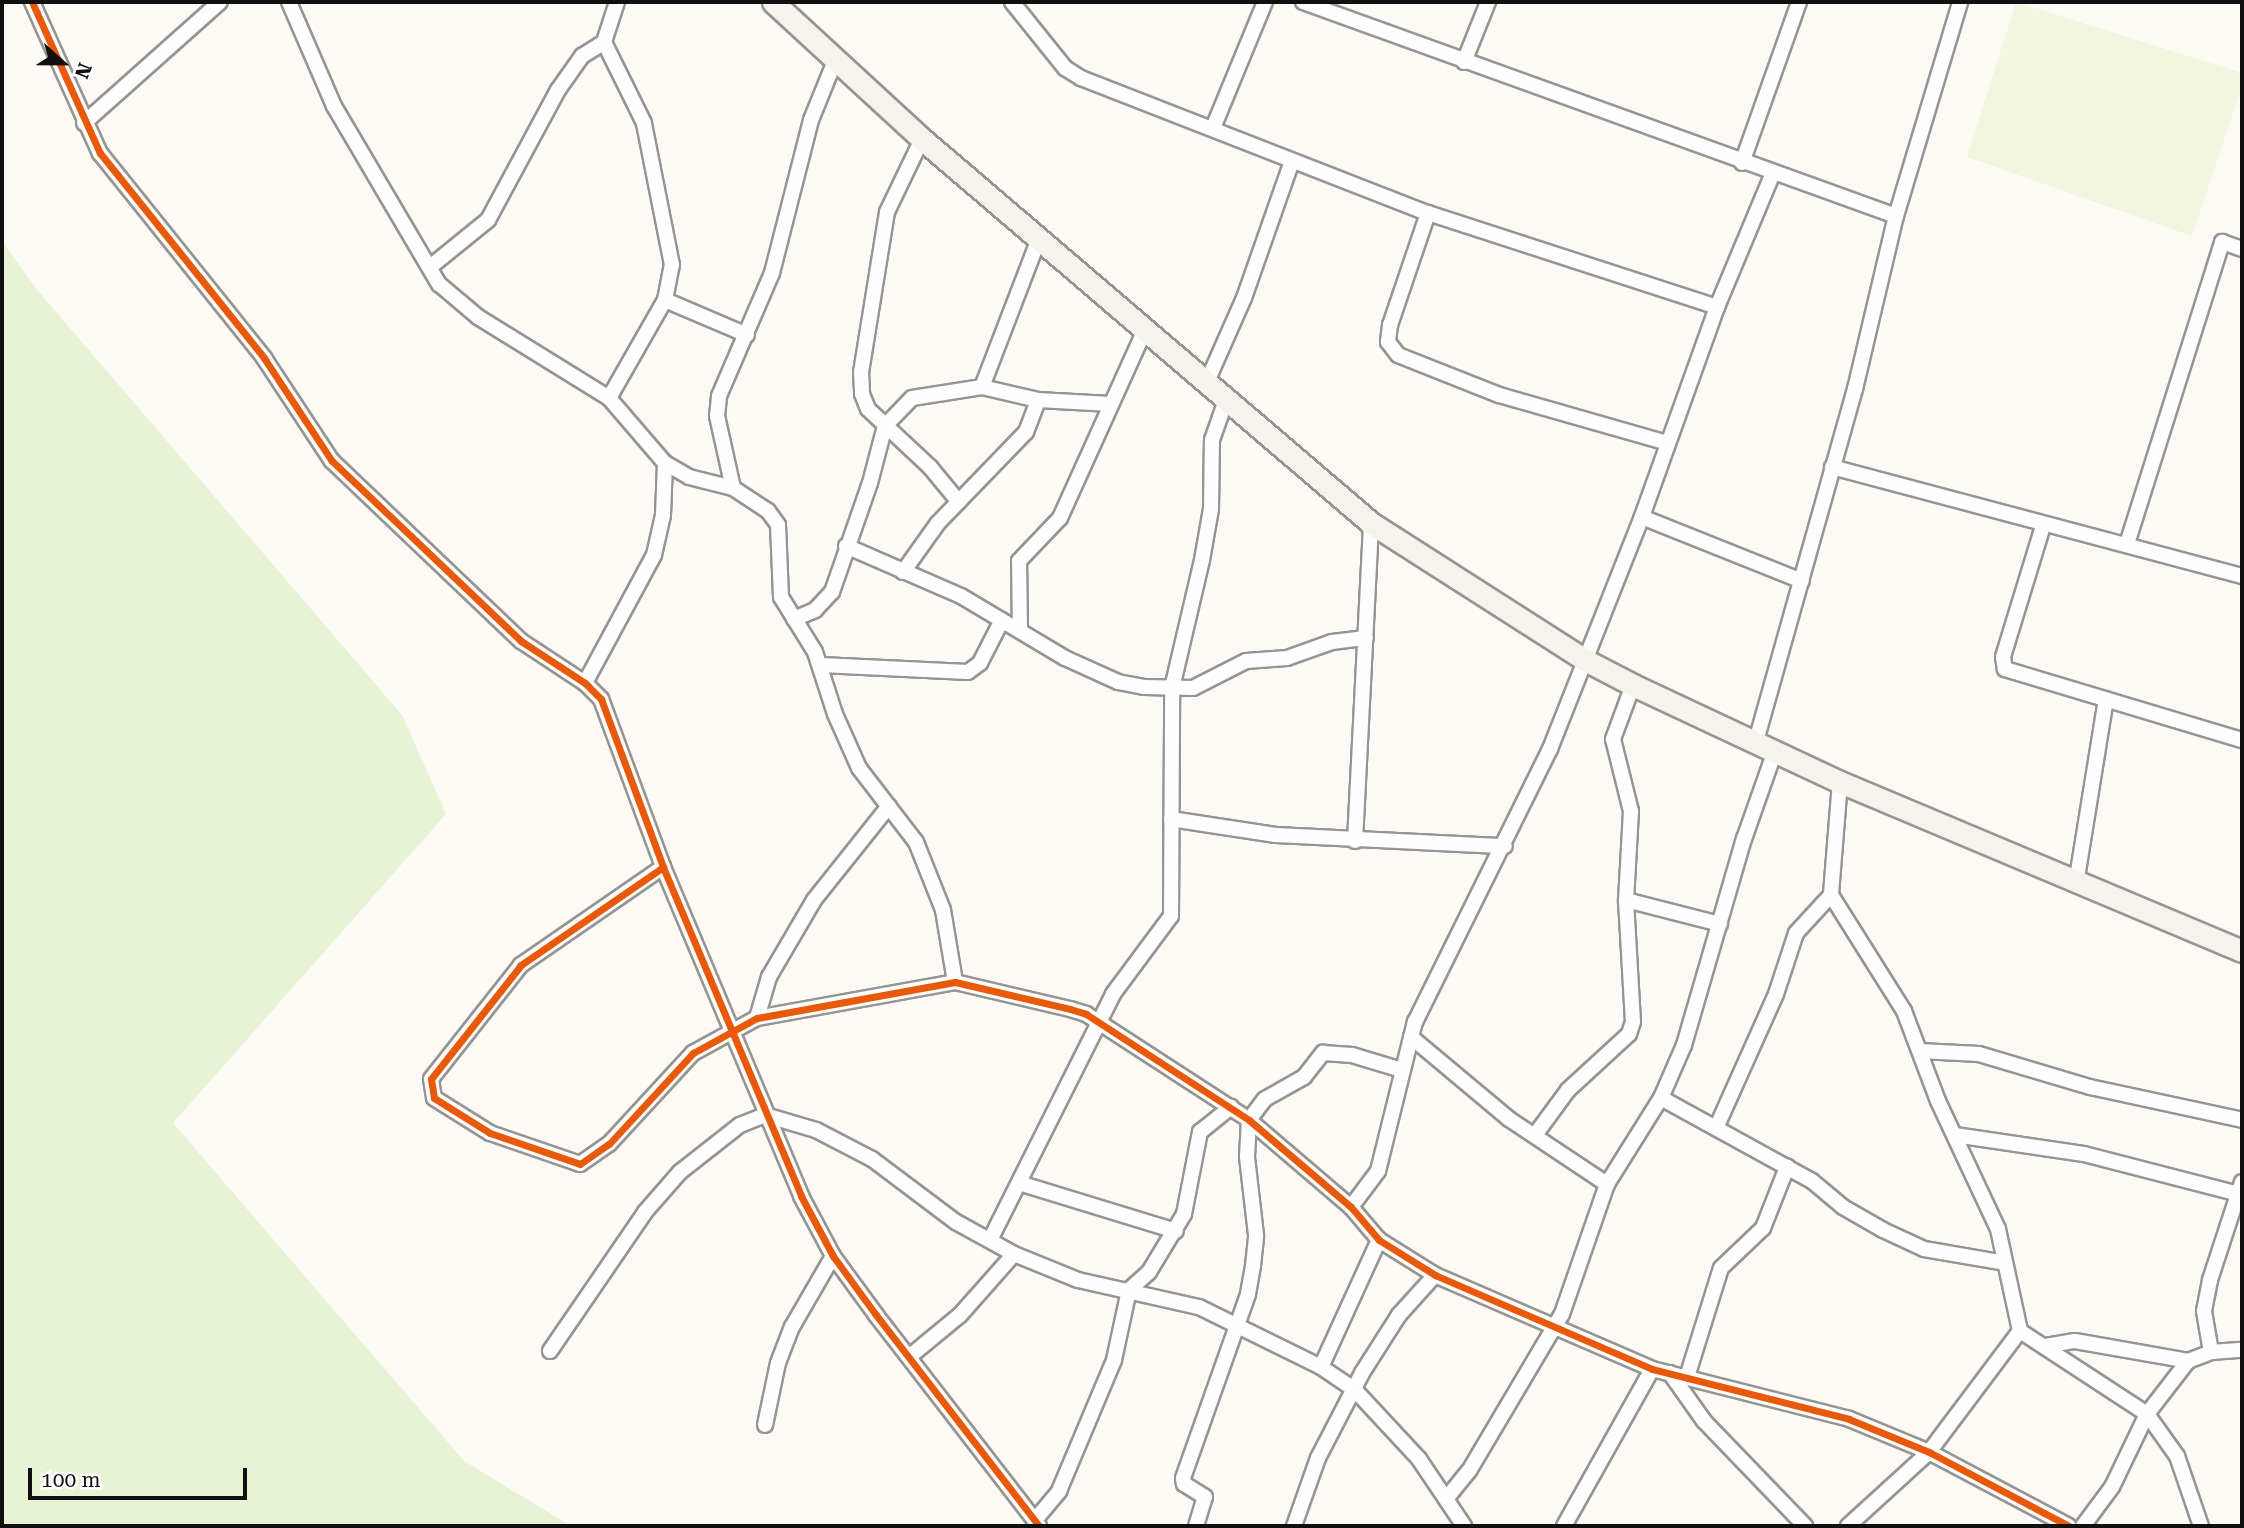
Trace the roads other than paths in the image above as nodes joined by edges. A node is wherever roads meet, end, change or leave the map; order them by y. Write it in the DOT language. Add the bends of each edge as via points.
graph roads {
  1 [pos="32,2"];
  2 [pos="220,2"];
  3 [pos="289,2"];
  4 [pos="617,2"];
  5 [pos="773,2"];
  6 [pos="1012,2"];
  7 [pos="1265,2"];
  8 [pos="1303,2"];
  9 [pos="1489,2"];
  10 [pos="1799,2"];
  11 [pos="1960,2"];
  12 [pos="604,42"];
  13 [pos="835,61"];
  14 [pos="1464,62"];
  15 [pos="84,123"];
  16 [pos="1213,128"];
  17 [pos="922,139"];
  18 [pos="1292,161"];
  19 [pos="1742,163"];
  20 [pos="1773,173"];
  21 [pos="1428,214"];
  22 [pos="1896,216"];
  23 [pos="1040,236"];
  24 [pos="2242,249"];
  25 [pos="430,267"];
  26 [pos="665,300"];
  27 [pos="1717,307"];
  28 [pos="1146,330"];
  29 [pos="747,335"];
  30 [pos="1206,384"];
  31 [pos="982,387"];
  32 [pos="609,398"];
  33 [pos="1038,400"];
  34 [pos="1226,400"];
  35 [pos="1111,404"];
  36 [pos="885,426"];
  37 [pos="1667,443"];
  38 [pos="665,463"];
  39 [pos="1832,467"];
  40 [pos="733,488"];
  41 [pos="959,502"];
  42 [pos="1642,517"];
  43 [pos="1371,523"];
  44 [pos="2043,526"];
  45 [pos="2127,544"];
  46 [pos="846,546"];
  47 [pos="903,572"];
  48 [pos="2242,576"];
  49 [pos="1802,581"];
  50 [pos="794,619"];
  51 [pos="1002,620"];
  52 [pos="1020,630"];
  53 [pos="1366,638"];
  54 [pos="1585,660"];
  55 [pos="821,665"];
  56 [pos="586,683"];
  57 [pos="1633,685"];
  58 [pos="1172,688"];
  59 [pos="2106,699"];
  60 [pos="2242,740"];
  61 [pos="1766,746"];
  62 [pos="1840,782"];
  63 [pos="889,806"];
  64 [pos="1171,819"];
  65 [pos="1355,841"];
  66 [pos="1505,846"];
  67 [pos="663,867"];
  68 [pos="2076,884"];
  69 [pos="1830,895"];
  70 [pos="1626,900"];
  71 [pos="1720,924"];
  72 [pos="2242,951"];
  73 [pos="955,982"];
  74 [pos="757,1018"];
  75 [pos="1099,1023"];
  76 [pos="729,1030"];
  77 [pos="1411,1037"];
  78 [pos="1920,1051"];
  79 [pos="1402,1070"];
  80 [pos="1661,1098"];
  81 [pos="1231,1107"];
  82 [pos="765,1115"];
  83 [pos="1249,1120"];
  84 [pos="2242,1120"];
  85 [pos="1717,1126"];
  86 [pos="1535,1135"];
  87 [pos="1955,1135"];
  88 [pos="1787,1167"];
  89 [pos="1019,1183"];
  90 [pos="1607,1184"];
  91 [pos="2241,1190"];
  92 [pos="1351,1207"];
  93 [pos="1176,1231"];
  94 [pos="990,1240"];
  95 [pos="1380,1240"];
  96 [pos="1014,1254"];
  97 [pos="833,1256"];
  98 [pos="2006,1263"];
  99 [pos="1435,1275"];
  100 [pos="1129,1290"];
  101 [pos="1236,1322"];
  102 [pos="1555,1327"];
  103 [pos="2020,1331"];
  104 [pos="2046,1346"];
  105 [pos="2242,1350"];
  106 [pos="550,1351"];
  107 [pos="2211,1352"];
  108 [pos="909,1357"];
  109 [pos="2188,1360"];
  110 [pos="1321,1367"];
  111 [pos="1652,1369"];
  112 [pos="1670,1373"];
  113 [pos="1687,1377"];
  114 [pos="1354,1389"];
  115 [pos="2147,1414"];
  116 [pos="765,1425"];
  117 [pos="1929,1452"];
  118 [pos="1446,1499"];
  119 [pos="1037,1523"];
  120 [pos="1196,1526"];
  121 [pos="1294,1526"];
  122 [pos="1464,1526"];
  123 [pos="1564,1526"];
  124 [pos="1805,1526"];
  125 [pos="1849,1526"];
  126 [pos="2069,1526"];
  127 [pos="2082,1526"];
  128 [pos="2201,1526"];
  1 -- 15 [label="street"];
  2 -- 15 [label="street"];
  3 -- 25 [label="street" via="334,106"];
  4 -- 12 [label="street"];
  5 -- 13 [label="street"];
  6 -- 16 [label="street" via="1065,68"];
  7 -- 16 [label="street"];
  8 -- 14 [label="street"];
  9 -- 14 [label="street"];
  10 -- 19 [label="street"];
  11 -- 22 [label="street"];
  12 -- 25 [label="street" via="582,55 558,90 488,220"];
  12 -- 26 [label="street" via="631,92 650,144 654,191 672,265"];
  13 -- 17 [label="street"];
  13 -- 29 [label="street" via="811,120 772,273"];
  14 -- 19 [label="street"];
  15 -- 56 [label="street" via="100,153 264,358 331,461 521,640"];
  16 -- 18 [label="street"];
  17 -- 23 [label="street"];
  17 -- 36 [label="street" via="887,212 861,372 868,409"];
  18 -- 21 [label="street"];
  18 -- 30 [label="street" via="1244,298"];
  19 -- 20 [label="street"];
  20 -- 22 [label="street"];
  20 -- 27 [label="street"];
  21 -- 27 [label="street"];
  21 -- 37 [label="street" via="1390,325 1388,342 1398,355 1499,395"];
  22 -- 39 [label="street"];
  23 -- 28 [label="street"];
  23 -- 31 [label="street"];
  24 -- 45 [label="street" via="2222,242"];
  25 -- 32 [label="street" via="439,284 478,317"];
  26 -- 29 [label="street"];
  26 -- 32 [label="street"];
  27 -- 37 [label="street"];
  28 -- 30 [label="street"];
  28 -- 35 [label="street"];
  29 -- 40 [label="street" via="726,376 717,416"];
  30 -- 34 [label="street"];
  31 -- 33 [label="street"];
  31 -- 36 [label="street" via="912,398"];
  32 -- 38 [label="street"];
  33 -- 35 [label="street"];
  33 -- 41 [label="street" via="1026,432"];
  34 -- 43 [label="street"];
  34 -- 58 [label="street" via="1212,440 1211,509"];
  35 -- 52 [label="street" via="1060,519 1019,561"];
  36 -- 41 [label="street" via="930,467"];
  36 -- 46 [label="street"];
  37 -- 42 [label="street"];
  38 -- 40 [label="street" via="689,477"];
  38 -- 56 [label="street" via="663,515 654,555"];
  39 -- 44 [label="street"];
  39 -- 49 [label="street"];
  40 -- 50 [label="street" via="768,511 778,525 778,585"];
  41 -- 47 [label="street"];
  42 -- 49 [label="street"];
  42 -- 54 [label="street"];
  43 -- 53 [label="street"];
  43 -- 54 [label="street"];
  44 -- 45 [label="street"];
  44 -- 59 [label="street" via="2002,664 2010,672"];
  45 -- 48 [label="street"];
  46 -- 47 [label="street"];
  46 -- 50 [label="street" via="832,592 815,610"];
  47 -- 51 [label="street" via="961,596"];
  49 -- 61 [label="street"];
  50 -- 55 [label="street"];
  51 -- 52 [label="street"];
  51 -- 55 [label="street" via="980,663 968,672"];
  52 -- 58 [label="street" via="1065,658 1118,681"];
  53 -- 58 [label="street" via="1332,642 1287,658 1246,661 1200,685"];
  53 -- 65 [label="street"];
  54 -- 57 [label="street"];
  54 -- 66 [label="street"];
  55 -- 63 [label="street" via="835,715 859,768"];
  56 -- 67 [label="street" via="601,699"];
  57 -- 61 [label="street"];
  57 -- 70 [label="street" via="1613,739 1632,811"];
  58 -- 64 [label="street"];
  59 -- 60 [label="street"];
  59 -- 68 [label="street"];
  61 -- 62 [label="street"];
  61 -- 71 [label="street"];
  62 -- 68 [label="street"];
  62 -- 69 [label="street"];
  63 -- 73 [label="street" via="916,842 943,910"];
  63 -- 74 [label="street" via="814,900 769,977"];
  64 -- 65 [label="street"];
  64 -- 75 [label="street" via="1171,916 1113,994"];
  65 -- 66 [label="street"];
  66 -- 77 [label="street" via="1449,948"];
  67 -- 76 [label="street"];
  67 -- 76 [label="street" via="521,965 450,1052 429,1087 434,1098 491,1133 580,1164 619,1134 693,1053"];
  68 -- 72 [label="street"];
  69 -- 78 [label="street" via="1904,1011"];
  69 -- 85 [label="street" via="1796,933 1776,994"];
  70 -- 71 [label="street"];
  70 -- 86 [label="street" via="1633,1022 1629,1034 1568,1090"];
  71 -- 80 [label="street" via="1684,1045"];
  73 -- 74 [label="street"];
  73 -- 75 [label="street" via="1070,1009"];
  74 -- 76 [label="street"];
  75 -- 81 [label="street"];
  75 -- 89 [label="street"];
  76 -- 82 [label="street"];
  77 -- 79 [label="street"];
  77 -- 86 [label="street" via="1478,1095"];
  78 -- 84 [label="street" via="1979,1054 2090,1087"];
  78 -- 87 [label="street"];
  79 -- 83 [label="street" via="1352,1055 1323,1053 1304,1077 1265,1099"];
  79 -- 92 [label="street" via="1378,1171"];
  80 -- 85 [label="street"];
  80 -- 90 [label="street"];
  81 -- 83 [label="street"];
  81 -- 93 [label="street" via="1200,1132 1184,1214"];
  82 -- 94 [label="street" via="816,1130 872,1159 956,1222"];
  82 -- 97 [label="street"];
  82 -- 106 [label="street" via="731,1130 680,1172 637,1222"];
  83 -- 92 [label="street"];
  83 -- 101 [label="street" via="1247,1157 1256,1235 1248,1294"];
  85 -- 88 [label="street"];
  86 -- 90 [label="street"];
  87 -- 91 [label="street" via="2084,1154"];
  87 -- 98 [label="street" via="1998,1229"];
  88 -- 98 [label="street" via="1843,1207 1924,1249"];
  88 -- 113 [label="street" via="1763,1228 1721,1268"];
  89 -- 93 [label="street"];
  89 -- 94 [label="street"];
  90 -- 102 [label="street" via="1575,1288"];
  91 -- 107 [label="street" via="2204,1311"];
  92 -- 95 [label="street"];
  93 -- 100 [label="street" via="1149,1272"];
  94 -- 96 [label="street"];
  95 -- 99 [label="street"];
  95 -- 110 [label="street"];
  96 -- 100 [label="street" via="1078,1280"];
  96 -- 108 [label="street" via="960,1315"];
  97 -- 108 [label="street"];
  97 -- 116 [label="street" via="792,1327 778,1363"];
  98 -- 103 [label="street"];
  99 -- 102 [label="street"];
  99 -- 114 [label="street" via="1382,1339"];
  100 -- 101 [label="street"];
  100 -- 119 [label="street" via="1109,1372 1059,1491"];
  101 -- 110 [label="street"];
  101 -- 120 [label="street" via="1183,1478 1184,1484 1205,1497"];
  102 -- 111 [label="street"];
  102 -- 118 [label="street" via="1469,1471"];
  103 -- 104 [label="street"];
  103 -- 117 [label="street"];
  104 -- 109 [label="street" via="2075,1341"];
  104 -- 115 [label="street"];
  105 -- 107 [label="street"];
  107 -- 109 [label="street"];
  108 -- 119 [label="street"];
  109 -- 115 [label="street"];
  110 -- 114 [label="street"];
  111 -- 112 [label="street"];
  111 -- 123 [label="street"];
  112 -- 113 [label="street"];
  112 -- 124 [label="street" via="1703,1421"];
  113 -- 117 [label="street" via="1849,1419"];
  114 -- 118 [label="street" via="1419,1459"];
  114 -- 121 [label="street" via="1318,1458"];
  115 -- 127 [label="street" via="2112,1487"];
  115 -- 128 [label="street" via="2177,1456"];
  117 -- 125 [label="street"];
  117 -- 126 [label="street"];
  118 -- 122 [label="street"];
}
